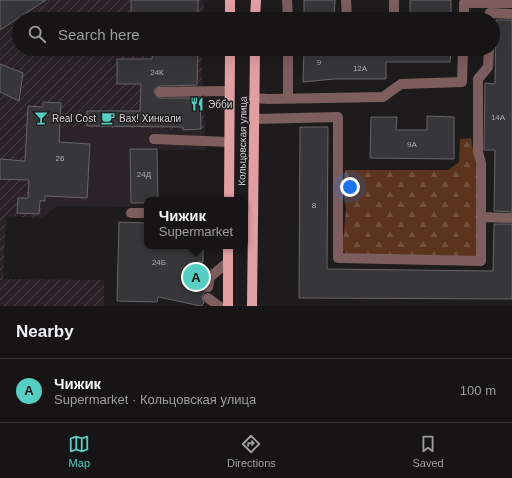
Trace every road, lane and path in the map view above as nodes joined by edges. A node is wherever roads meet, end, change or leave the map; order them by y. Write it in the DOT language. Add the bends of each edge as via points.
graph roads {
  1 [pos="230,0"];
  2 [pos="256,0"];
  3 [pos="287,0"];
  4 [pos="346,0"];
  5 [pos="394,0"];
  6 [pos="464,2"];
  7 [pos="512,3"];
  8 [pos="230,12"];
  9 [pos="255,12"];
  10 [pos="288,12"];
  11 [pos="347,12"];
  12 [pos="394,12"];
  13 [pos="500,13"];
  14 [pos="512,14"];
  15 [pos="230,56"];
  16 [pos="255,56"];
  17 [pos="288,56"];
  18 [pos="463,56"];
  19 [pos="489,56"];
  20 [pos="229,91"];
  21 [pos="160,92"];
  22 [pos="254,98"];
  23 [pos="288,98"];
  24 [pos="254,119"];
  25 [pos="154,139"];
  26 [pos="229,142"];
  27 [pos="229,197"];
  28 [pos="131,213"];
  29 [pos="144,213"];
  30 [pos="481,217"];
  31 [pos="512,218"];
  32 [pos="228,249"];
  33 [pos="228,262"];
  34 [pos="219,306"];
  35 [pos="228,306"];
  36 [pos="252,306"];
  1 -- 8 [label="main road"];
  2 -- 9 [label="main road"];
  3 -- 10 [label="lane"];
  4 -- 11 [label="lane"];
  5 -- 12 [label="lane"];
  6 -- 7 [label="lane"];
  13 -- 14 [label="lane"];
  15 -- 20 [label="main road, Кольцовская улица"];
  16 -- 22 [label="main road, Кольцовская улица"];
  17 -- 23 [label="lane"];
  18 -- 23 [label="lane" via="462,82 401,84 383,97"];
  19 -- 30 [label="lane" via="488,67 478,80"];
  20 -- 21 [label="lane"];
  20 -- 26 [label="main road, Кольцовская улица"];
  22 -- 23 [label="lane"];
  22 -- 24 [label="main road, Кольцовская улица"];
  24 -- 30 [label="lane" via="338,117 338,258 481,261"];
  24 -- 36 [label="main road, Кольцовская улица"];
  25 -- 26 [label="lane"];
  26 -- 27 [label="main road, Кольцовская улица"];
  28 -- 29 [label="lane"];
  30 -- 31 [label="lane"];
  32 -- 33 [label="main road"];
  33 -- 34 [label="lane" via="210,278 208,292"];
  33 -- 35 [label="main road"];
}
